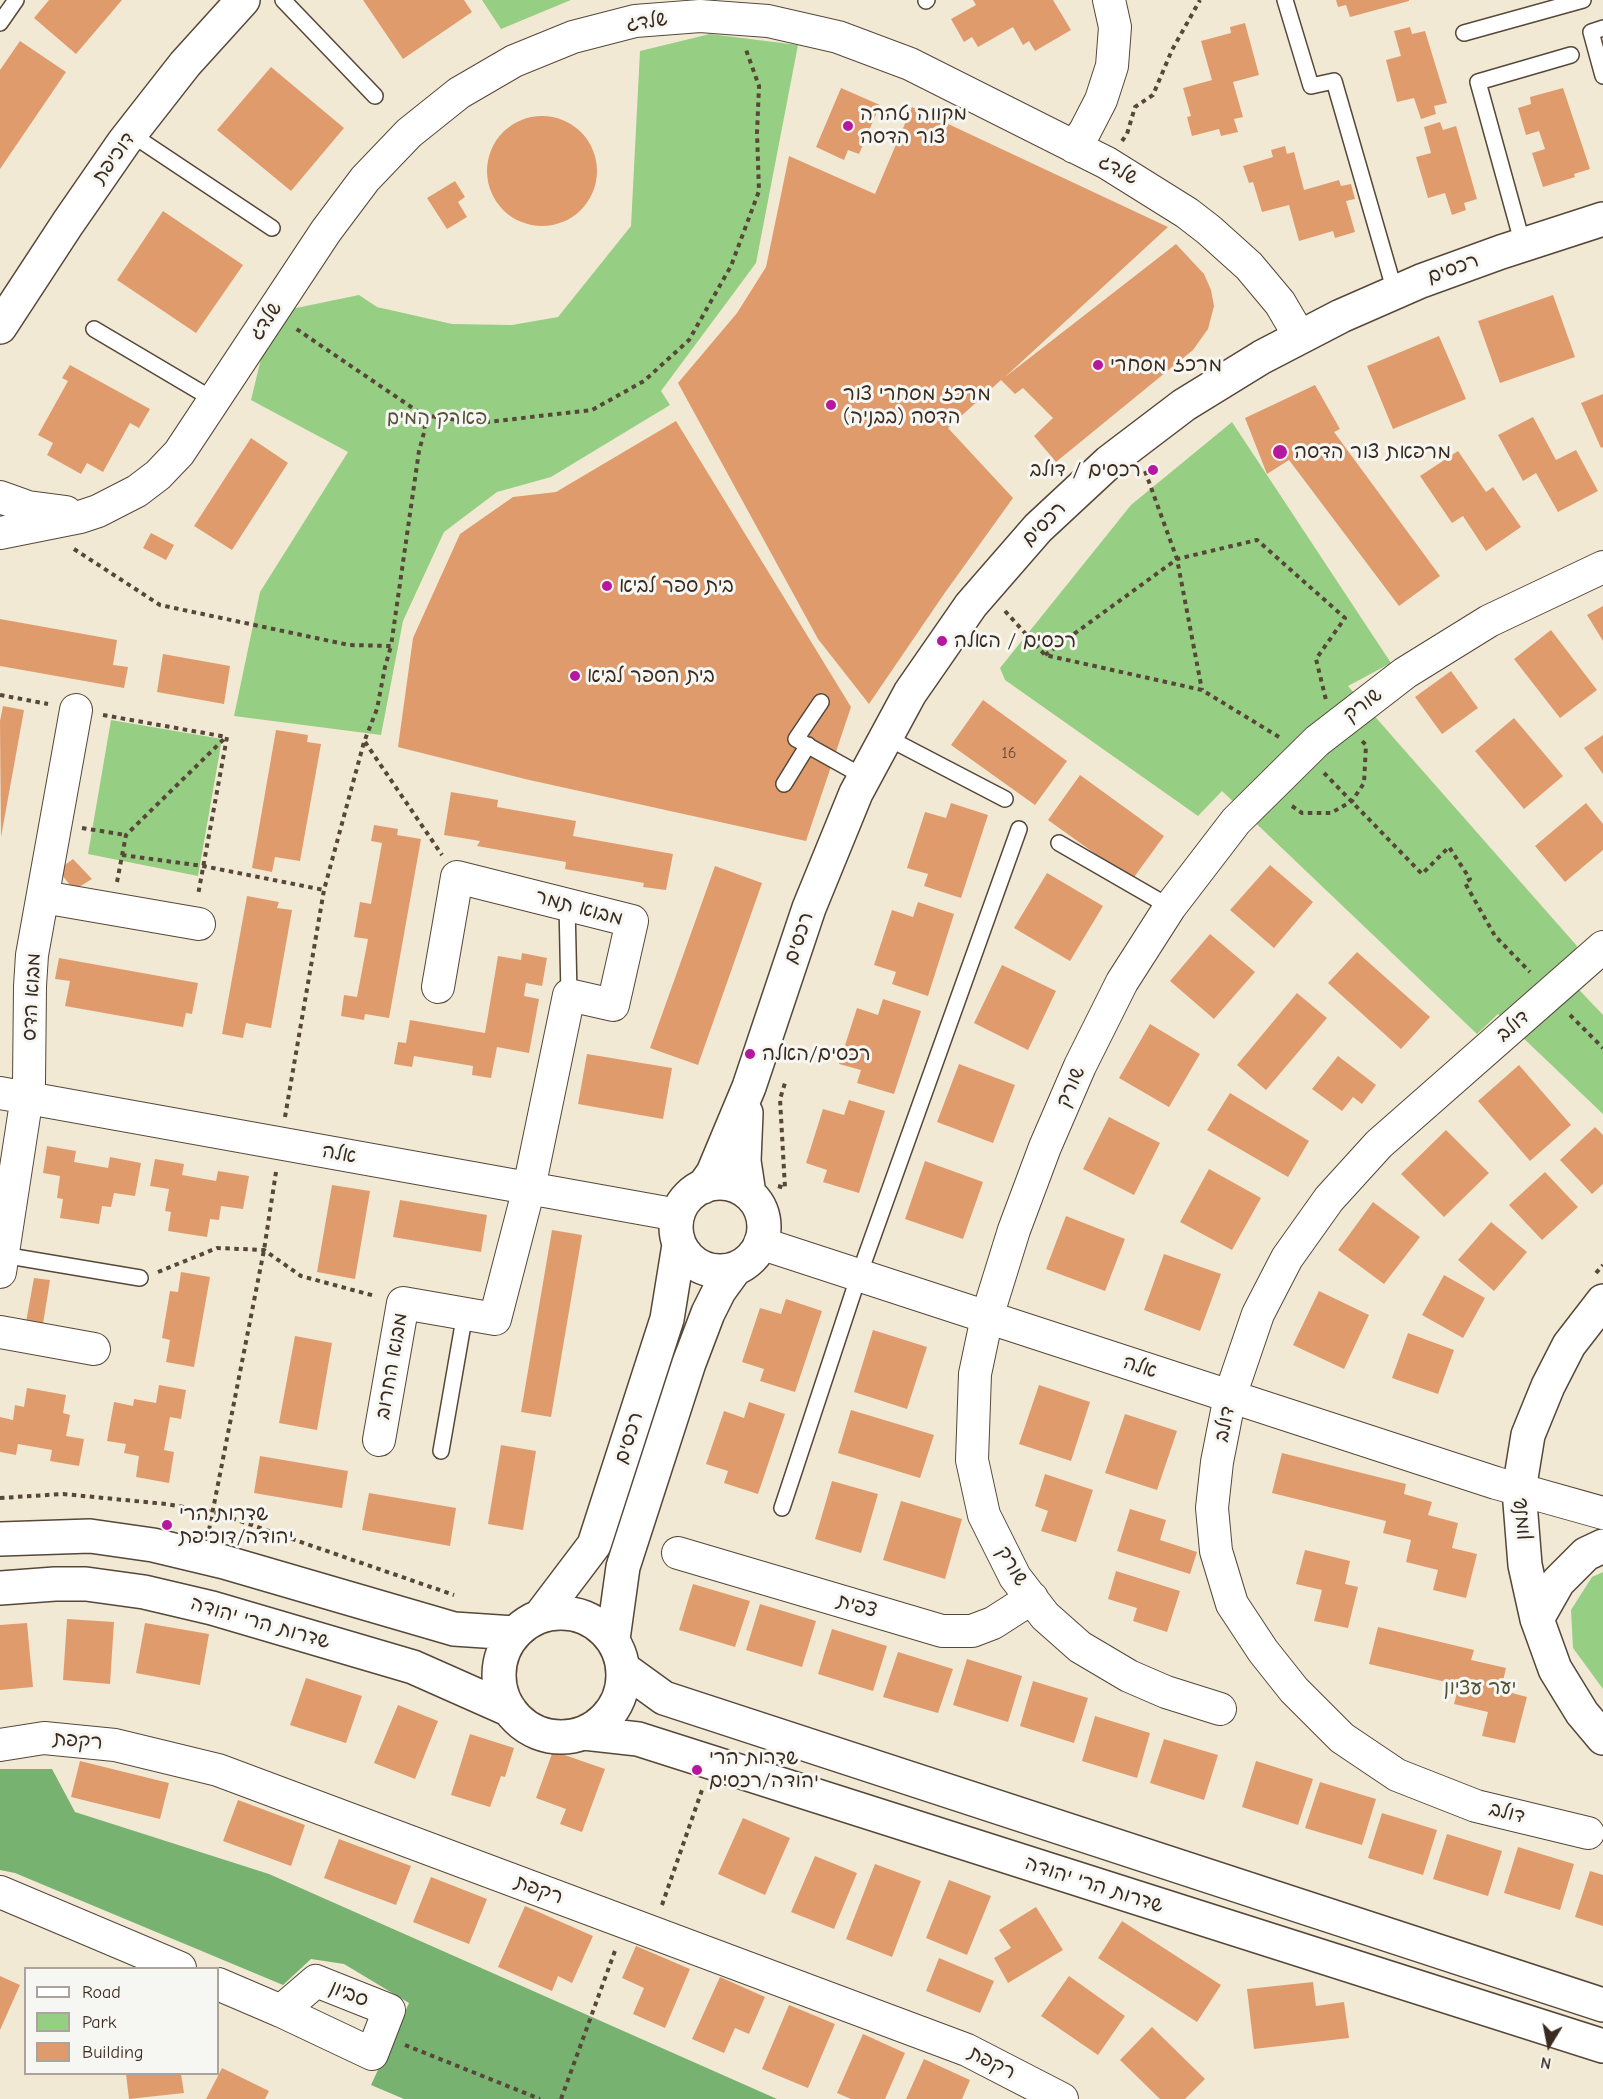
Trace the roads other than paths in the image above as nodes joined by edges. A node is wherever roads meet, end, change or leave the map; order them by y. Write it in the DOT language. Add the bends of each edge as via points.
graph roads {
  1 [pos="16,0"];
  2 [pos="243,0"];
  3 [pos="283,0"];
  4 [pos="1109,0"];
  5 [pos="1285,0"];
  6 [pos="1583,0"];
  7 [pos="0,23"];
  8 [pos="1603,28"];
  9 [pos="1464,33"];
  10 [pos="1571,55"];
  11 [pos="1603,76"];
  12 [pos="375,96"];
  13 [pos="131,134"];
  14 [pos="1074,147"];
  15 [pos="1603,219"];
  16 [pos="272,228"];
  17 [pos="1523,245"];
  18 [pos="1395,292"];
  19 [pos="0,327"];
  20 [pos="93,328"];
  21 [pos="1300,337"];
  22 [pos="214,400"];
  23 [pos="137,491"];
  24 [pos="0,497"];
  25 [pos="0,533"];
  26 [pos="1603,567"];
  27 [pos="821,702"];
  28 [pos="76,710"];
  29 [pos="886,737"];
  30 [pos="808,745"];
  31 [pos="864,777"];
  32 [pos="784,784"];
  33 [pos="1005,799"];
  34 [pos="1019,829"];
  35 [pos="1059,843"];
  36 [pos="43,897"];
  37 [pos="567,904"];
  38 [pos="1170,907"];
  39 [pos="196,923"];
  40 [pos="1603,947"];
  41 [pos="438,987"];
  42 [pos="569,995"];
  43 [pos="749,1087"];
  44 [pos="14,1096"];
  45 [pos="703,1187"];
  46 [pos="529,1188"];
  47 [pos="748,1194"];
  48 [pos="678,1230"];
  49 [pos="760,1243"];
  50 [pos="1,1263"];
  51 [pos="735,1269"];
  52 [pos="859,1275"];
  53 [pos="140,1278"];
  54 [pos="1603,1302"];
  55 [pos="465,1313"];
  56 [pos="987,1317"];
  57 [pos="0,1332"];
  58 [pos="94,1349"];
  59 [pos="1230,1396"];
  60 [pos="379,1440"];
  61 [pos="441,1451"];
  62 [pos="1519,1490"];
  63 [pos="782,1508"];
  64 [pos="1603,1513"];
  65 [pos="0,1539"];
  66 [pos="1603,1546"];
  67 [pos="678,1553"];
  68 [pos="0,1588"];
  69 [pos="1032,1598"];
  70 [pos="541,1616"];
  71 [pos="1537,1619"];
  72 [pos="514,1633"];
  73 [pos="618,1654"];
  74 [pos="1220,1708"];
  75 [pos="510,1710"];
  76 [pos="584,1733"];
  77 [pos="1603,1738"];
  78 [pos="0,1745"];
  79 [pos="1588,1833"];
  80 [pos="0,1892"];
  81 [pos="178,1967"];
  82 [pos="219,1984"];
  83 [pos="1603,2005"];
  84 [pos="281,2011"];
  85 [pos="1603,2046"];
  86 [pos="1062,2099"];
  1 -- 7 [label="lane"];
  2 -- 13 [label="street, דוכיפת" via="185,64"];
  3 -- 12 [label="lane"];
  4 -- 14 [label="street" via="1115,27 1113,66 1101,100"];
  5 -- 18 [label="lane" via="1311,86 1334,81"];
  6 -- 9 [label="lane"];
  8 -- 11 [label="lane" via="1591,32"];
  10 -- 17 [label="lane" via="1478,82"];
  13 -- 16 [label="lane"];
  13 -- 19 [label="street, דוכיפת"];
  14 -- 21 [label="street, שלדג" via="1186,213 1230,248 1266,284"];
  14 -- 22 [label="street, שלדג" via="910,64 838,37 768,21 700,16 635,21 573,37 514,61 459,93 410,133 365,179 326,231"];
  15 -- 17 [label="street, רכסים"];
  17 -- 18 [label="street, רכסים"];
  18 -- 21 [label="street, רכסים"];
  20 -- 22 [label="lane"];
  21 -- 29 [label="street, רכסים" via="1184,405 1109,462 1038,528 971,605 910,693"];
  22 -- 23 [label="street, שלדג" via="178,453"];
  23 -- 24 [label="street, שלדג" via="116,503 73,512 28,507"];
  23 -- 25 [label="street, שלדג" via="99,512"];
  26 -- 38 [label="street, שורק" via="1490,621 1405,674 1343,720 1236,821"];
  27 -- 30 [label="lane" via="796,739"];
  28 -- 36 [label="street, מבוא הדס"];
  29 -- 31 [label="street, רכסים"];
  29 -- 33 [label="lane"];
  30 -- 31 [label="lane"];
  30 -- 32 [label="lane"];
  31 -- 43 [label="street, רכסים" via="809,908"];
  34 -- 52 [label="lane"];
  35 -- 38 [label="lane"];
  36 -- 39 [label="street"];
  36 -- 44 [label="street, מבוא הדס"];
  37 -- 41 [label="street, מבוא תמר" via="457,877"];
  37 -- 42 [label="lane"];
  37 -- 42 [label="street, מבוא תמר" via="632,921 613,1005"];
  38 -- 56 [label="street, שורק" via="1122,982 1080,1066 1014,1230"];
  40 -- 59 [label="street, דולב" via="1379,1144 1329,1199 1287,1258 1258,1314"];
  42 -- 46 [label="street"];
  43 -- 45 [label="street, רכסים" via="713,1173"];
  43 -- 47 [label="street, רכסים" via="744,1140"];
  44 -- 46 [label="street, אלה"];
  44 -- 50 [label="street, מבוא הדס"];
  45 -- 47 [label="street" via="733,1185"];
  45 -- 48 [label="street" via="690,1195"];
  46 -- 48 [label="street, אלה"];
  46 -- 55 [label="street, מבוא החרוב" via="495,1319"];
  47 -- 49 [label="street" via="764,1220"];
  48 -- 51 [label="street" via="688,1257 705,1268"];
  48 -- 70 [label="street, רכסים" via="667,1319 594,1545"];
  49 -- 51 [label="street" via="748,1261"];
  49 -- 52 [label="street, אלה"];
  50 -- 53 [label="lane"];
  51 -- 73 [label="street, רכסים" via="708,1312 623,1567"];
  52 -- 56 [label="street, אלה"];
  52 -- 63 [label="lane"];
  54 -- 62 [label="street, שלמון" via="1569,1345 1548,1386 1528,1435"];
  55 -- 60 [label="street, מבוא החרוב" via="403,1303"];
  55 -- 61 [label="lane"];
  56 -- 59 [label="street, אלה"];
  56 -- 69 [label="street, שורק" via="975,1374 972,1460 984,1515 1015,1577"];
  57 -- 58 [label="street"];
  59 -- 62 [label="street, אלה"];
  59 -- 79 [label="street, דולב" via="1212,1508 1216,1551 1232,1604 1294,1690 1342,1738 1397,1775 1476,1806"];
  62 -- 64 [label="street, אלה"];
  62 -- 71 [label="street, שלמון" via="1525,1565"];
  65 -- 72 [label="street" via="90,1536 153,1545 454,1629"];
  66 -- 71 [label="street" via="1586,1554 1558,1582"];
  67 -- 69 [label="street, צפית" via="942,1631 972,1631 993,1623"];
  68 -- 75 [label="street, שדרות הרי יהודה" via="86,1584 178,1600 413,1667"];
  69 -- 74 [label="street, שורק" via="1045,1616 1080,1647 1109,1665 1166,1692"];
  70 -- 72 [label="street"];
  70 -- 73 [label="street" via="557,1612 581,1616 602,1627"];
  71 -- 77 [label="street, שלמון" via="1555,1669"];
  72 -- 75 [label="street" via="505,1646 499,1679"];
  73 -- 76 [label="street" via="623,1685 618,1701 610,1714"];
  73 -- 83 [label="street" via="664,1698"];
  75 -- 76 [label="street" via="521,1723 551,1737"];
  76 -- 85 [label="street, שדרות הרי יהודה" via="638,1739"];
  78 -- 86 [label="street, רקפת" via="44,1738 115,1745 218,1770 967,2050"];
  80 -- 81 [label="street"];
  82 -- 84 [label="street, סביון"];
  84 -- 84 [label="street, סביון" via="316,1981 389,2010 372,2054"];
}
